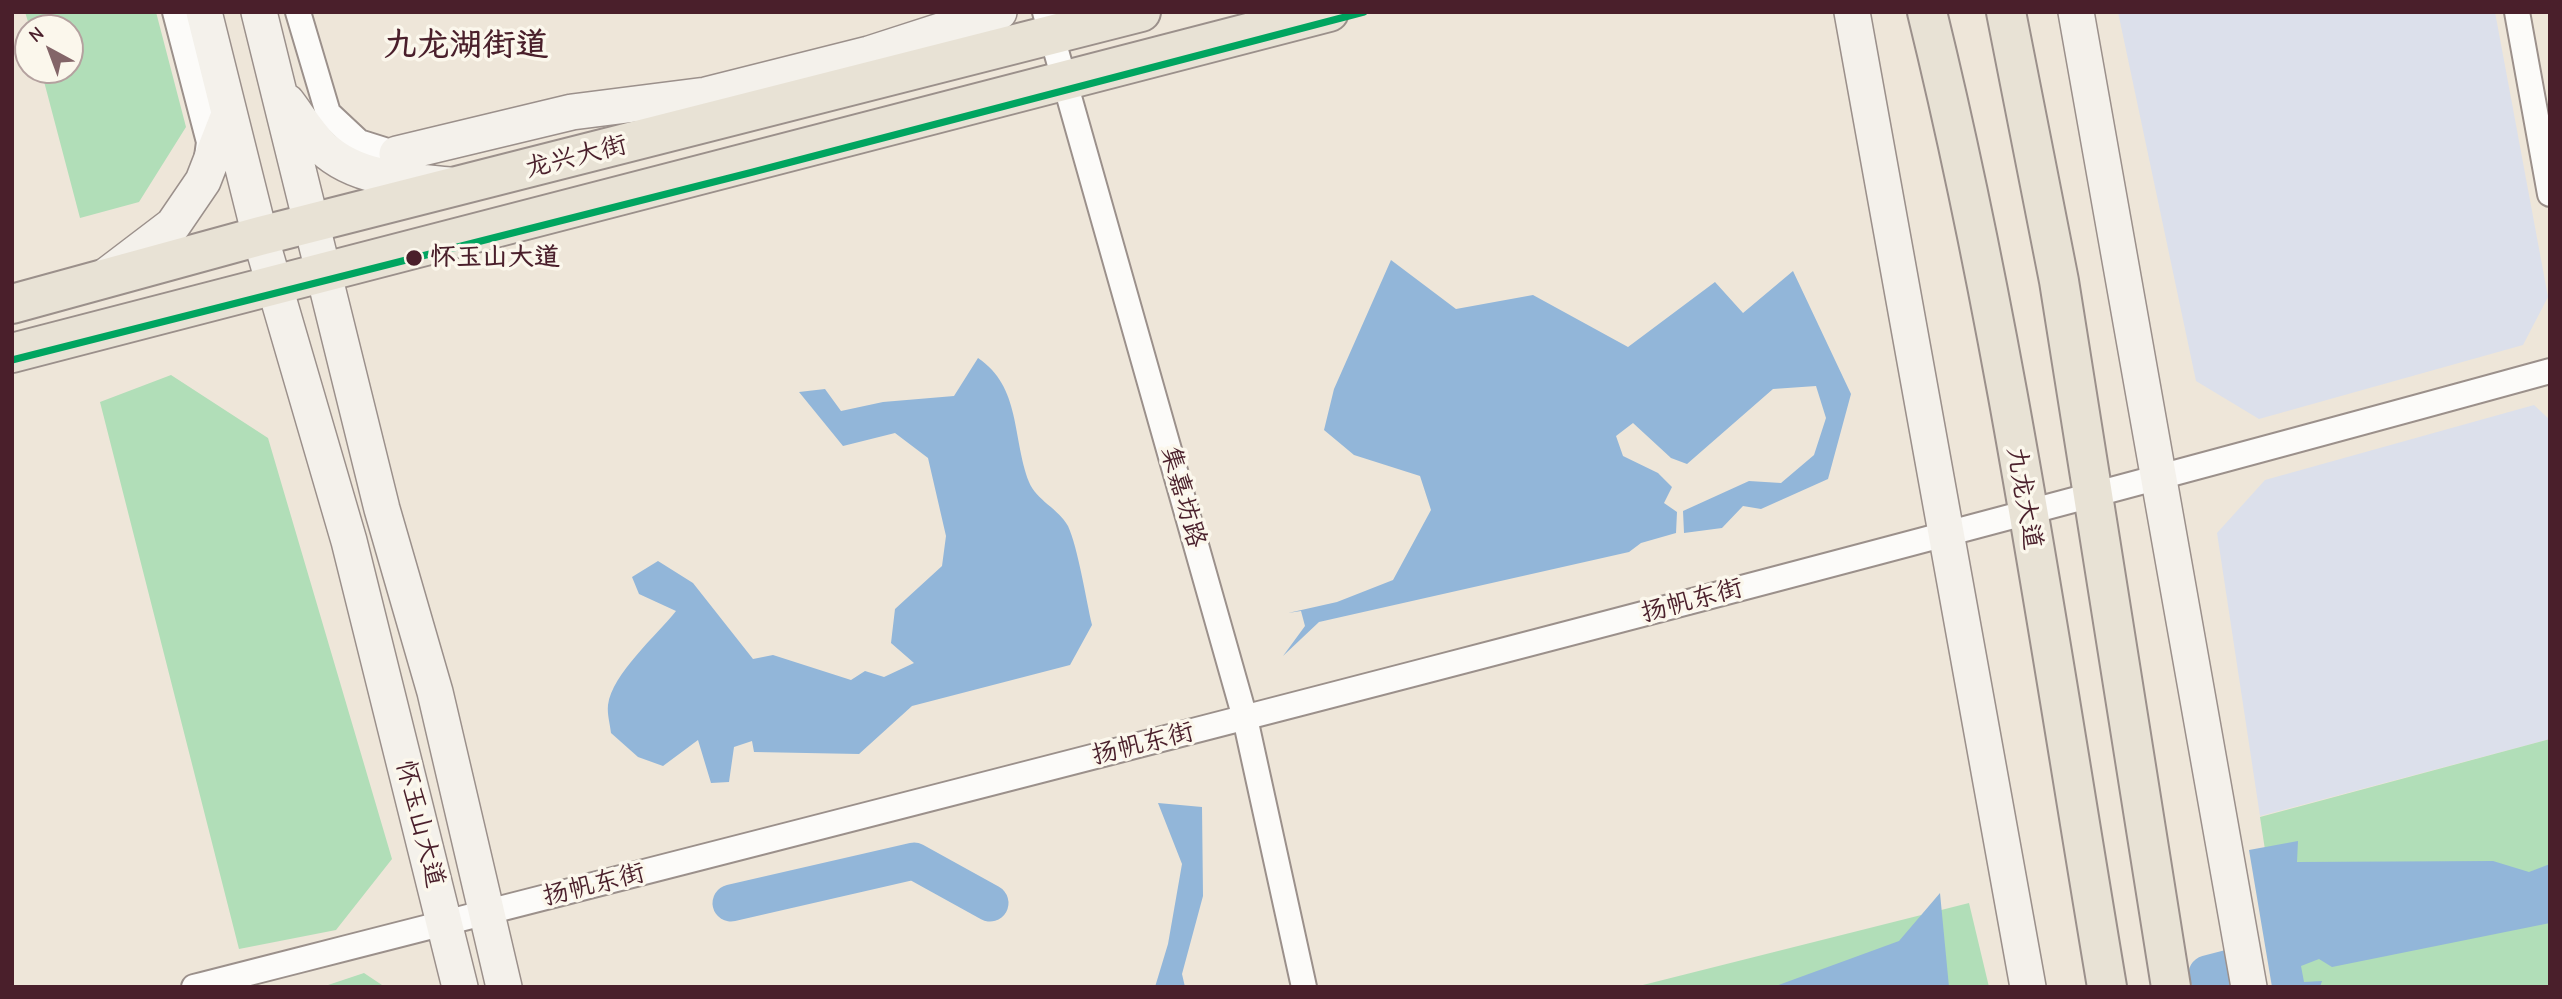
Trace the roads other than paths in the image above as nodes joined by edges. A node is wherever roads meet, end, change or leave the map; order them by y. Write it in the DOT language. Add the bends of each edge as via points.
graph roads {
  1 [pos="175,12"];
  2 [pos="204,12"];
  3 [pos="259,12"];
  4 [pos="298,12"];
  5 [pos="999,12"];
  6 [pos="1141,12"];
  7 [pos="1329,12"];
  8 [pos="1852,12"];
  9 [pos="1910,12"];
  10 [pos="2006,12"];
  11 [pos="2017,12"];
  12 [pos="2076,12"];
  13 [pos="2517,12"];
  14 [pos="1048,24"];
  15 [pos="1931,28"];
  16 [pos="2017,54"];
  17 [pos="1064,79"];
  18 [pos="279,90"];
  19 [pos="228,117"];
  20 [pos="397,153"];
  21 [pos="204,181"];
  22 [pos="460,187"];
  23 [pos="2550,194"];
  24 [pos="311,224"];
  25 [pos="260,236"];
  26 [pos="323,274"];
  27 [pos="102,280"];
  28 [pos="274,284"];
  29 [pos="12,304"];
  30 [pos="12,353"];
  31 [pos="2550,371"];
  32 [pos="2159,478"];
  33 [pos="2091,497"];
  34 [pos="2028,513"];
  35 [pos="1945,535"];
  36 [pos="1245,718"];
  37 [pos="487,912"];
  38 [pos="444,923"];
  39 [pos="194,987"];
  40 [pos="460,987"];
  41 [pos="505,987"];
  42 [pos="1304,987"];
  43 [pos="2028,987"];
  44 [pos="2107,987"];
  45 [pos="2172,987"];
  46 [pos="2249,987"];
  1 -- 21 [label="street" via="209,142"];
  2 -- 19 [label="main road, 怀玉山大道"];
  3 -- 18 [label="main road, 怀玉山大道"];
  4 -- 20 [label="street" via="328,113 359,142"];
  5 -- 20 [label="main road" via="869,54 706,95 572,112"];
  6 -- 14 [label="main road, 龙兴大街"];
  7 -- 17 [label="main road, 龙兴大街"];
  8 -- 35 [label="main road"];
  9 -- 15 [label="main road"];
  10 -- 16 [label="main road"];
  11 -- 16 [label="main road"];
  12 -- 32 [label="main road"];
  13 -- 23 [label="street"];
  14 -- 17 [label="street, 集嘉坊路"];
  14 -- 22 [label="main road, 龙兴大街"];
  15 -- 34 [label="main road, 九龙大道" via="1964,163"];
  16 -- 33 [label="main road" via="2059,281"];
  17 -- 26 [label="main road, 龙兴大街"];
  17 -- 36 [label="street, 集嘉坊路"];
  18 -- 22 [label="main road" via="318,143 345,163 375,176"];
  18 -- 24 [label="main road, 怀玉山大道"];
  19 -- 21 [label="main road"];
  19 -- 25 [label="main road, 怀玉山大道"];
  21 -- 27 [label="main road" via="173,225"];
  22 -- 24 [label="main road, 龙兴大街"];
  24 -- 25 [label="main road, 龙兴大街"];
  24 -- 26 [label="main road, 怀玉山大道"];
  25 -- 27 [label="main road, 龙兴大街"];
  25 -- 28 [label="main road, 怀玉山大道"];
  26 -- 28 [label="main road, 龙兴大街"];
  26 -- 37 [label="main road, 怀玉山大道" via="382,509 435,692"];
  27 -- 29 [label="main road, 龙兴大街"];
  28 -- 30 [label="main road, 龙兴大街"];
  28 -- 38 [label="main road, 怀玉山大道" via="349,541"];
  31 -- 32 [label="street, 扬帆东街"];
  32 -- 33 [label="street, 扬帆东街"];
  32 -- 46 [label="main road"];
  33 -- 34 [label="street, 扬帆东街"];
  33 -- 45 [label="main road"];
  34 -- 35 [label="street, 扬帆东街"];
  34 -- 44 [label="main road, 九龙大道"];
  35 -- 36 [label="street, 扬帆东街"];
  35 -- 43 [label="main road"];
  36 -- 37 [label="street, 扬帆东街"];
  36 -- 42 [label="street, 集嘉坊路"];
  37 -- 38 [label="street, 扬帆东街"];
  37 -- 41 [label="main road, 怀玉山大道"];
  38 -- 39 [label="street, 扬帆东街"];
  38 -- 40 [label="main road, 怀玉山大道"];
}
